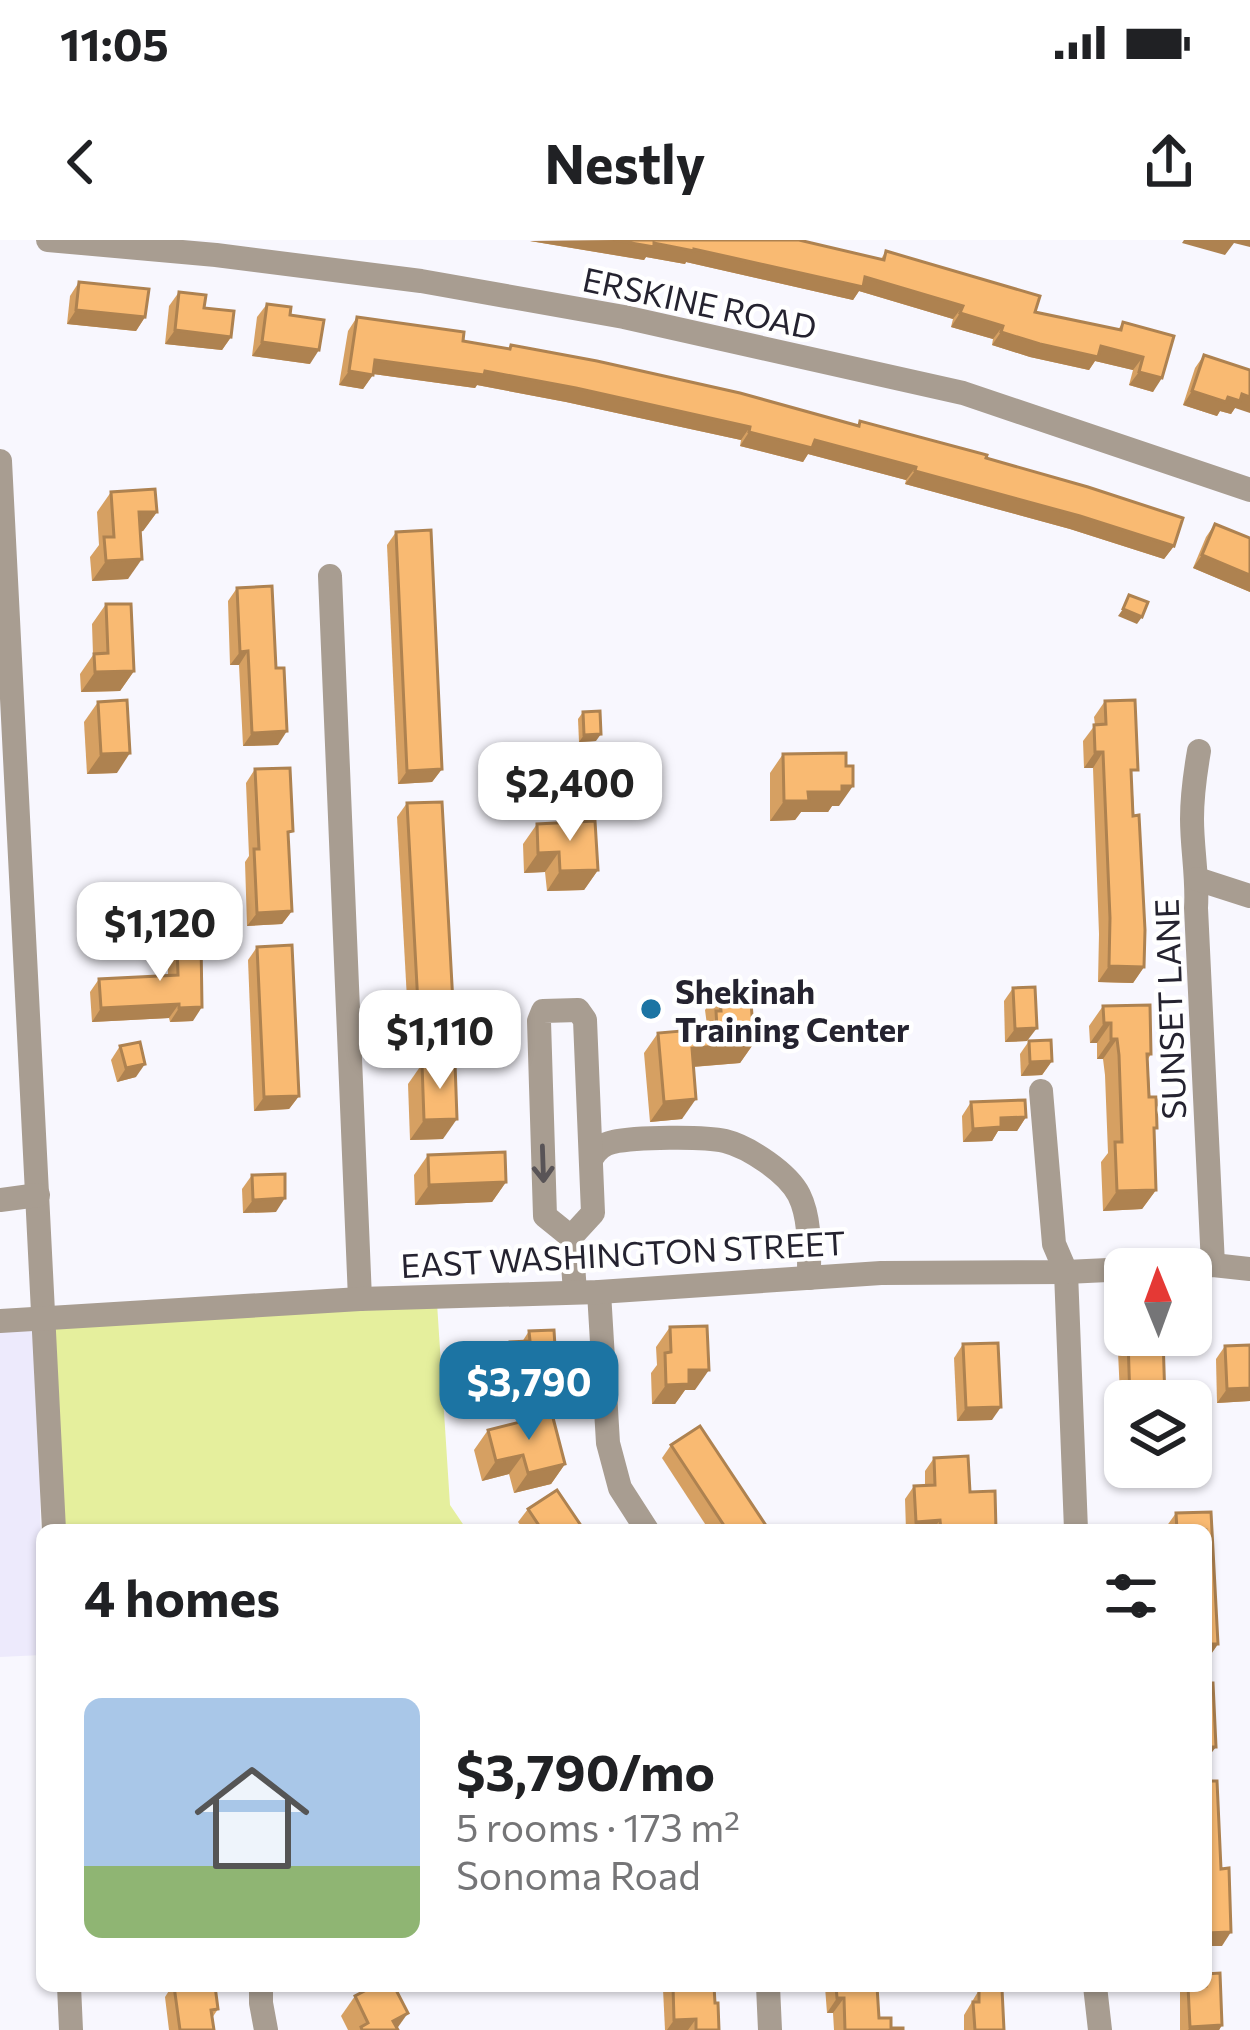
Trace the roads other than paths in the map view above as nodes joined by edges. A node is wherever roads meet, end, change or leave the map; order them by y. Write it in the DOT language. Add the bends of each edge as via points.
graph roads {
  1 [pos="48,240"];
  2 [pos="0,461"];
  3 [pos="1250,490"];
  4 [pos="330,576"];
  5 [pos="1199,751"];
  6 [pos="1198,879"];
  7 [pos="12,891"];
  8 [pos="1250,896"];
  9 [pos="1041,1091"];
  10 [pos="592,1158"];
  11 [pos="38,1195"];
  12 [pos="0,1200"];
  13 [pos="571,1237"];
  14 [pos="1214,1264"];
  15 [pos="1250,1269"];
  16 [pos="1066,1272"];
  17 [pos="808,1278"];
  18 [pos="586,1292"];
  19 [pos="359,1298"];
  20 [pos="44,1318"];
  21 [pos="0,1321"];
  22 [pos="54,1524"];
  23 [pos="642,1524"];
  24 [pos="1076,1524"];
  25 [pos="69,1992"];
  26 [pos="261,1992"];
  27 [pos="768,1992"];
  28 [pos="1096,1992"];
  29 [pos="71,2030"];
  30 [pos="266,2030"];
  31 [pos="770,2030"];
  32 [pos="1100,2030"];
  1 -- 3 [label="street, ERSKINE ROAD" via="421,281 624,317 963,393"];
  2 -- 7 [label="street"];
  4 -- 19 [label="street"];
  5 -- 6 [label="street, SUNSET LANE" via="1192,822"];
  6 -- 8 [label="street"];
  6 -- 14 [label="street, SUNSET LANE"];
  7 -- 11 [label="street"];
  9 -- 16 [label="street" via="1054,1244"];
  10 -- 13 [label="street" via="592,1214"];
  10 -- 13 [label="street, one-way" via="585,1019 578,1010 543,1011 545,1216"];
  10 -- 17 [label="street" via="614,1142 697,1138 753,1155 798,1192"];
  11 -- 12 [label="street"];
  11 -- 20 [label="street"];
  13 -- 18 [label="street"];
  14 -- 15 [label="street, EAST WASHINGTON STREET"];
  14 -- 16 [label="street, EAST WASHINGTON STREET"];
  16 -- 17 [label="street, EAST WASHINGTON STREET"];
  16 -- 24 [label="street"];
  17 -- 18 [label="street, EAST WASHINGTON STREET"];
  18 -- 19 [label="street, EAST WASHINGTON STREET"];
  18 -- 23 [label="street" via="608,1443 620,1488"];
  19 -- 20 [label="street, EAST WASHINGTON STREET"];
  20 -- 21 [label="street, EAST WASHINGTON STREET"];
  20 -- 22 [label="street"];
  25 -- 29 [label="street"];
  26 -- 30 [label="street"];
  27 -- 31 [label="street"];
  28 -- 32 [label="street"];
}
